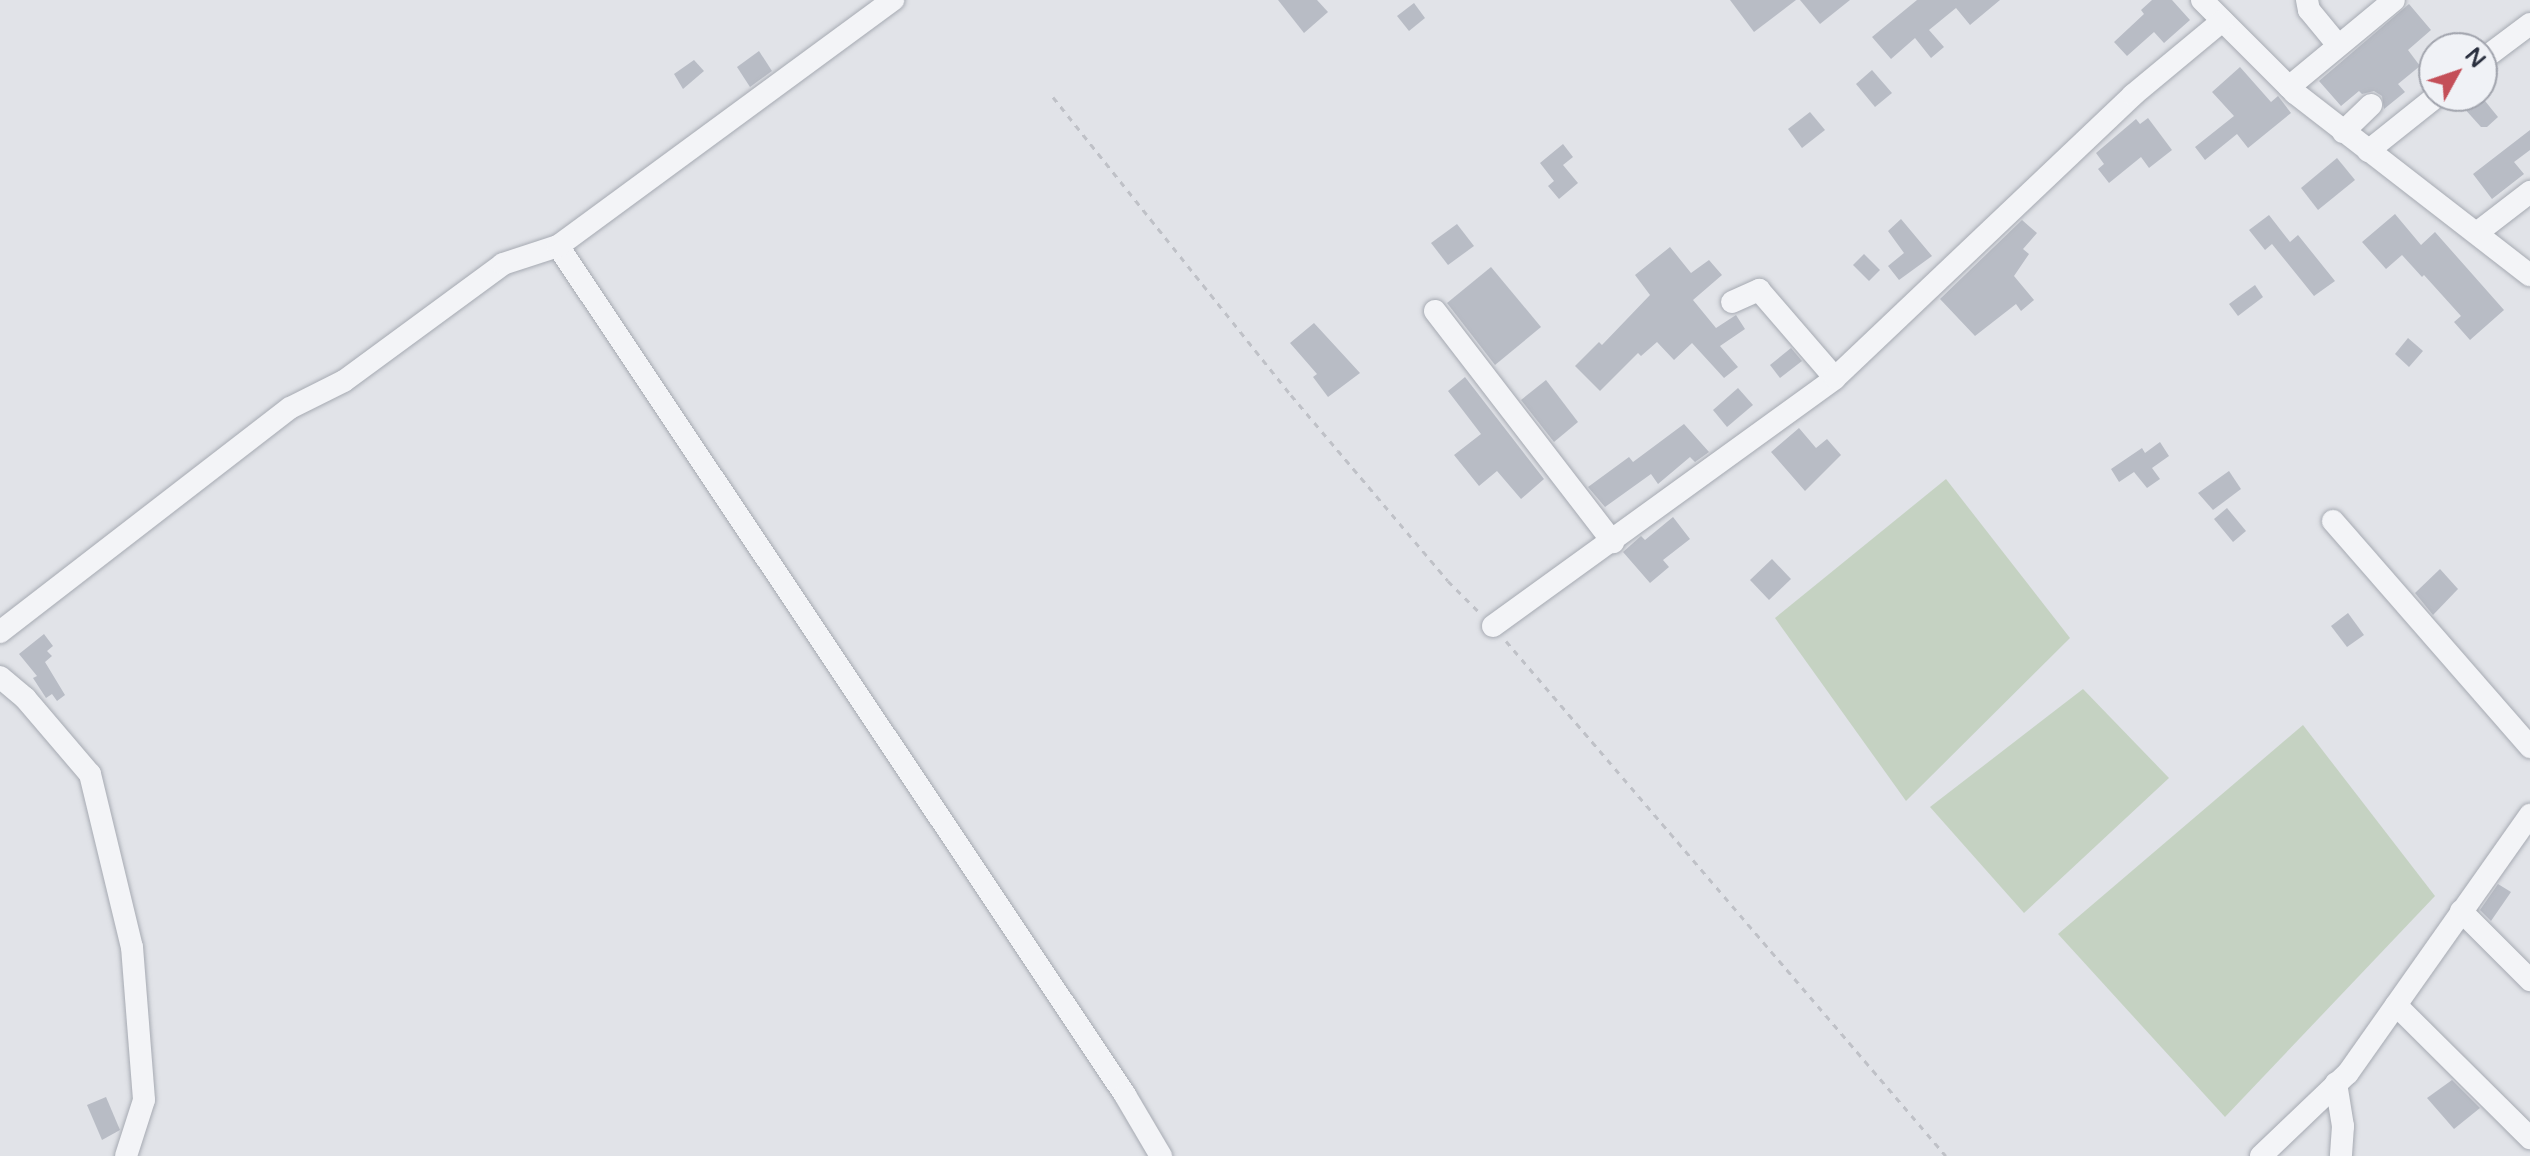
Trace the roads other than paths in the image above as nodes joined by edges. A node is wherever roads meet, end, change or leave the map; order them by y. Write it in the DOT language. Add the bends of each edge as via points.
graph roads {
  1 [pos="893,0"];
  2 [pos="2307,0"];
  3 [pos="2394,0"];
  4 [pos="2212,7"];
  5 [pos="2522,36"];
  6 [pos="2338,45"];
  7 [pos="2498,57"];
  8 [pos="2289,87"];
  9 [pos="2371,105"];
  10 [pos="2418,111"];
  11 [pos="2343,132"];
  12 [pos="2368,151"];
  13 [pos="2530,192"];
  14 [pos="2478,232"];
  15 [pos="558,246"];
  16 [pos="2530,275"];
  17 [pos="1732,302"];
  18 [pos="1435,311"];
  19 [pos="1835,378"];
  20 [pos="2333,521"];
  21 [pos="1613,542"];
  22 [pos="1493,626"];
  23 [pos="0,632"];
  24 [pos="0,677"];
  25 [pos="2530,747"];
  26 [pos="2530,815"];
  27 [pos="2461,911"];
  28 [pos="2530,980"];
  29 [pos="2396,1005"];
  30 [pos="2336,1083"];
  31 [pos="2530,1138"];
  32 [pos="126,1156"];
  33 [pos="1161,1156"];
  34 [pos="2261,1156"];
  35 [pos="2341,1156"];
  1 -- 15 [label="street"];
  2 -- 6 [label="street" via="2309,10"];
  3 -- 6 [label="street"];
  4 -- 8 [label="street"];
  4 -- 19 [label="street" via="2133,95"];
  5 -- 7 [label="street"];
  6 -- 8 [label="street"];
  8 -- 11 [label="street"];
  9 -- 11 [label="street"];
  10 -- 12 [label="street"];
  11 -- 12 [label="street"];
  12 -- 14 [label="street"];
  13 -- 14 [label="street"];
  14 -- 16 [label="street"];
  15 -- 23 [label="street" via="503,264 344,381 290,408"];
  15 -- 33 [label="street"];
  17 -- 19 [label="street" via="1759,290"];
  18 -- 21 [label="street"];
  19 -- 21 [label="street"];
  20 -- 25 [label="street"];
  21 -- 22 [label="street"];
  24 -- 32 [label="street" via="25,698 90,774 132,947 144,1100"];
  26 -- 27 [label="street"];
  27 -- 28 [label="street"];
  27 -- 29 [label="street"];
  29 -- 30 [label="street"];
  29 -- 31 [label="street"];
  30 -- 34 [label="street"];
  30 -- 35 [label="street" via="2343,1126"];
}
